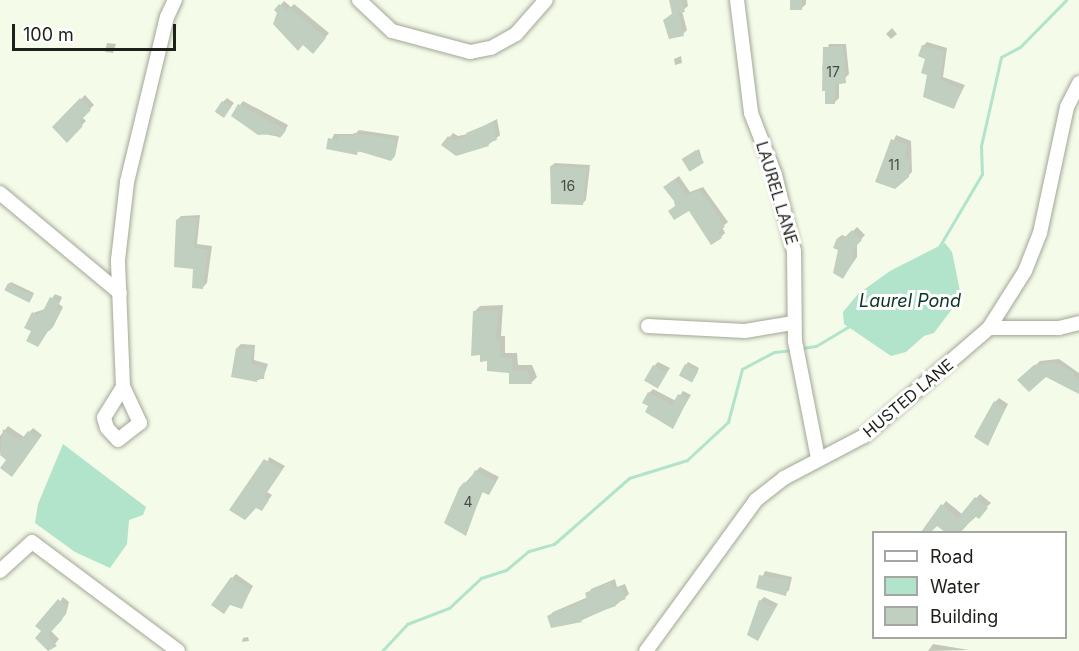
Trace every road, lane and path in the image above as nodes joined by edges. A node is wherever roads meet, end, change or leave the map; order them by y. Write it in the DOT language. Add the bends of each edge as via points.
graph roads {
  1 [pos="175,0"];
  2 [pos="359,0"];
  3 [pos="546,0"];
  4 [pos="737,0"];
  5 [pos="1079,83"];
  6 [pos="0,193"];
  7 [pos="120,293"];
  8 [pos="793,323"];
  9 [pos="1079,323"];
  10 [pos="648,326"];
  11 [pos="989,328"];
  12 [pos="123,387"];
  13 [pos="818,458"];
  14 [pos="0,571"];
  15 [pos="178,651"];
  16 [pos="646,651"];
  1 -- 7 [label="street" via="167,17 127,182 118,260"];
  2 -- 3 [label="street" via="392,31 470,52 491,48 516,34"];
  4 -- 8 [label="street, LAUREL LANE" via="751,113 775,175 794,251"];
  5 -- 11 [label="street, HUSTED LANE" via="1067,107 1040,233 1024,271"];
  6 -- 7 [label="street"];
  7 -- 12 [label="street"];
  8 -- 10 [label="street" via="745,332"];
  8 -- 13 [label="street, LAUREL LANE"];
  9 -- 11 [label="street" via="1059,328"];
  11 -- 13 [label="street, HUSTED LANE" via="864,436"];
  13 -- 16 [label="street, HUSTED LANE" via="756,501"];
  14 -- 15 [label="street" via="32,542"];
}
